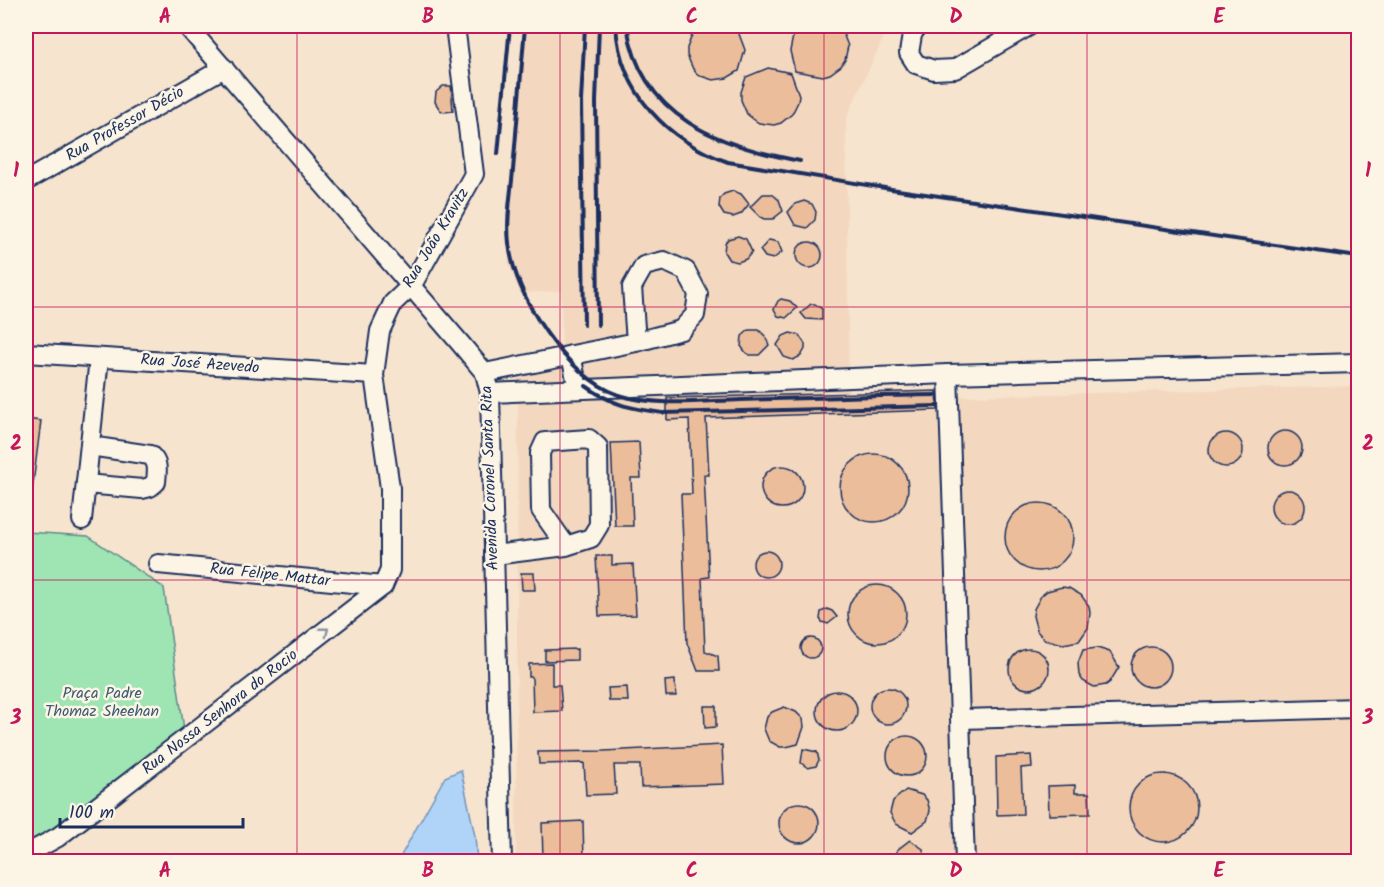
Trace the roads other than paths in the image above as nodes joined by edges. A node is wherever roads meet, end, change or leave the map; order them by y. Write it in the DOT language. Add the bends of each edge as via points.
graph roads {
  1 [pos="187,26"];
  2 [pos="455,26"];
  3 [pos="917,26"];
  4 [pos="1029,26"];
  5 [pos="224,68"];
  6 [pos="26,181"];
  7 [pos="412,285"];
  8 [pos="636,342"];
  9 [pos="26,352"];
  10 [pos="571,355"];
  11 [pos="99,358"];
  12 [pos="1359,363"];
  13 [pos="485,373"];
  14 [pos="374,375"];
  15 [pos="948,375"];
  16 [pos="578,389"];
  17 [pos="490,393"];
  18 [pos="90,446"];
  19 [pos="86,483"];
  20 [pos="82,520"];
  21 [pos="566,546"];
  22 [pos="494,555"];
  23 [pos="158,564"];
  24 [pos="383,586"];
  25 [pos="1359,708"];
  26 [pos="961,719"];
  27 [pos="26,852"];
  28 [pos="502,861"];
  29 [pos="965,861"];
  1 -- 5 [label="street, Avenida Coronel Santa Rita"];
  2 -- 7 [label="street, Rua João Kravitz" via="474,174"];
  3 -- 4 [label="street" via="909,53 916,64 934,70 955,69"];
  5 -- 6 [label="street, Rua Professor Décio"];
  5 -- 7 [label="street, Avenida Coronel Santa Rita"];
  7 -- 13 [label="street, Avenida Coronel Santa Rita"];
  7 -- 14 [label="street, Rua João Kravitz" via="393,303 380,331"];
  8 -- 8 [label="street" via="681,330 695,315 698,294 686,271 664,261 644,266 632,287"];
  8 -- 10 [label="street"];
  9 -- 11 [label="street, Rua José Azevedo"];
  10 -- 13 [label="street"];
  10 -- 16 [label="street"];
  11 -- 14 [label="street, Rua José Azevedo"];
  11 -- 18 [label="street"];
  12 -- 15 [label="street"];
  13 -- 17 [label="street, Avenida Coronel Santa Rita"];
  14 -- 24 [label="street, Rua João Kravitz" via="390,488 390,570"];
  15 -- 16 [label="street"];
  15 -- 26 [label="street"];
  16 -- 17 [label="street"];
  17 -- 22 [label="street, Avenida Coronel Santa Rita"];
  18 -- 19 [label="street"];
  18 -- 19 [label="street" via="150,455 158,468 156,482 142,489"];
  19 -- 20 [label="street"];
  21 -- 21 [label="street" via="541,510 540,453 545,442 589,439 598,447 599,525 591,538"];
  21 -- 22 [label="street"];
  22 -- 28 [label="street, Avenida Coronel Santa Rita"];
  23 -- 24 [label="street, Rua Felipe Mattar"];
  27 -- 24 [label="street, Rua Nossa Senhora do Rocio, one-way" via="58,837"];
  25 -- 26 [label="street"];
  26 -- 29 [label="street"];
}
